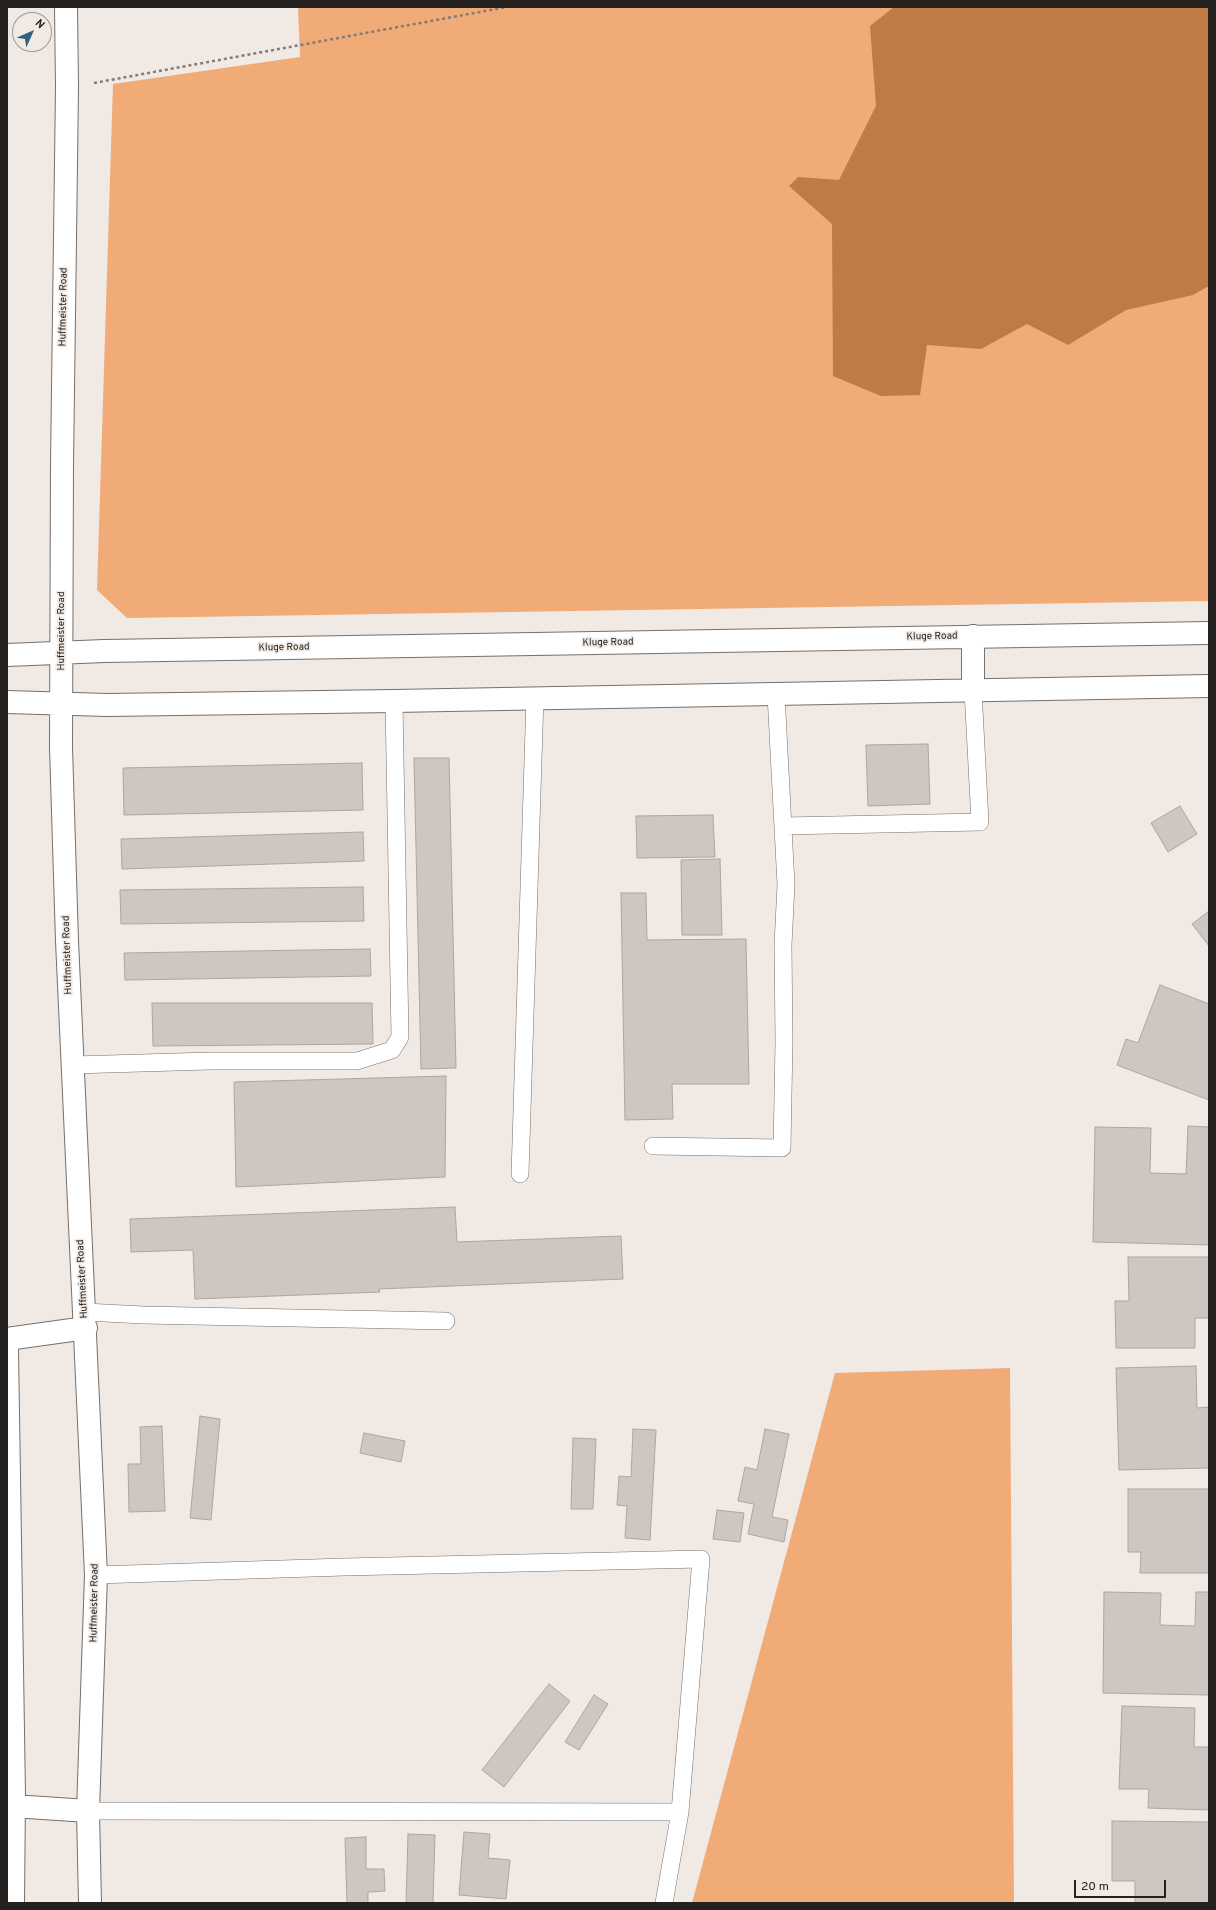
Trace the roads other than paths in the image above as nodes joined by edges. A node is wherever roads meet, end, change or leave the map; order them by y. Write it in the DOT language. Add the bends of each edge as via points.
graph roads {
  1 [pos="66,7"];
  2 [pos="1209,633"];
  3 [pos="973,636"];
  4 [pos="61,653"];
  5 [pos="7,655"];
  6 [pos="1209,686"];
  7 [pos="973,690"];
  8 [pos="776,694"];
  9 [pos="535,697"];
  10 [pos="394,701"];
  11 [pos="7,702"];
  12 [pos="61,704"];
  13 [pos="784,826"];
  14 [pos="73,1065"];
  15 [pos="653,1146"];
  16 [pos="520,1174"];
  17 [pos="85,1320"];
  18 [pos="446,1321"];
  19 [pos="7,1340"];
  20 [pos="7,1350"];
  21 [pos="96,1575"];
  22 [pos="11,1799"];
  23 [pos="88,1811"];
  24 [pos="680,1812"];
  25 [pos="14,1903"];
  26 [pos="90,1903"];
  27 [pos="664,1903"];
  1 -- 4 [label="main road, Huffmeister Road" via="68,87"];
  2 -- 3 [label="main road, Kluge Road"];
  3 -- 4 [label="main road, Kluge Road"];
  3 -- 7 [label="main road"];
  4 -- 5 [label="main road, Kluge Road"];
  4 -- 12 [label="main road, Huffmeister Road"];
  6 -- 7 [label="main road"];
  7 -- 8 [label="main road"];
  7 -- 13 [label="lane" via="980,822"];
  8 -- 9 [label="main road"];
  8 -- 13 [label="lane"];
  9 -- 10 [label="main road"];
  9 -- 16 [label="lane"];
  10 -- 12 [label="main road"];
  10 -- 14 [label="lane" via="400,1037 392,1050 357,1061 210,1061"];
  11 -- 12 [label="main road"];
  12 -- 14 [label="main road, Huffmeister Road"];
  13 -- 15 [label="lane" via="786,885 783,945 782,1148"];
  14 -- 17 [label="main road, Huffmeister Road"];
  17 -- 18 [label="lane" via="151,1315"];
  17 -- 19 [label="main road"];
  17 -- 21 [label="main road, Huffmeister Road"];
  20 -- 22 [label="main road"];
  21 -- 23 [label="main road, Huffmeister Road"];
  21 -- 24 [label="lane" via="701,1559"];
  22 -- 23 [label="main road"];
  22 -- 25 [label="main road"];
  23 -- 24 [label="lane"];
  23 -- 26 [label="main road, Huffmeister Road"];
  24 -- 27 [label="lane"];
}
